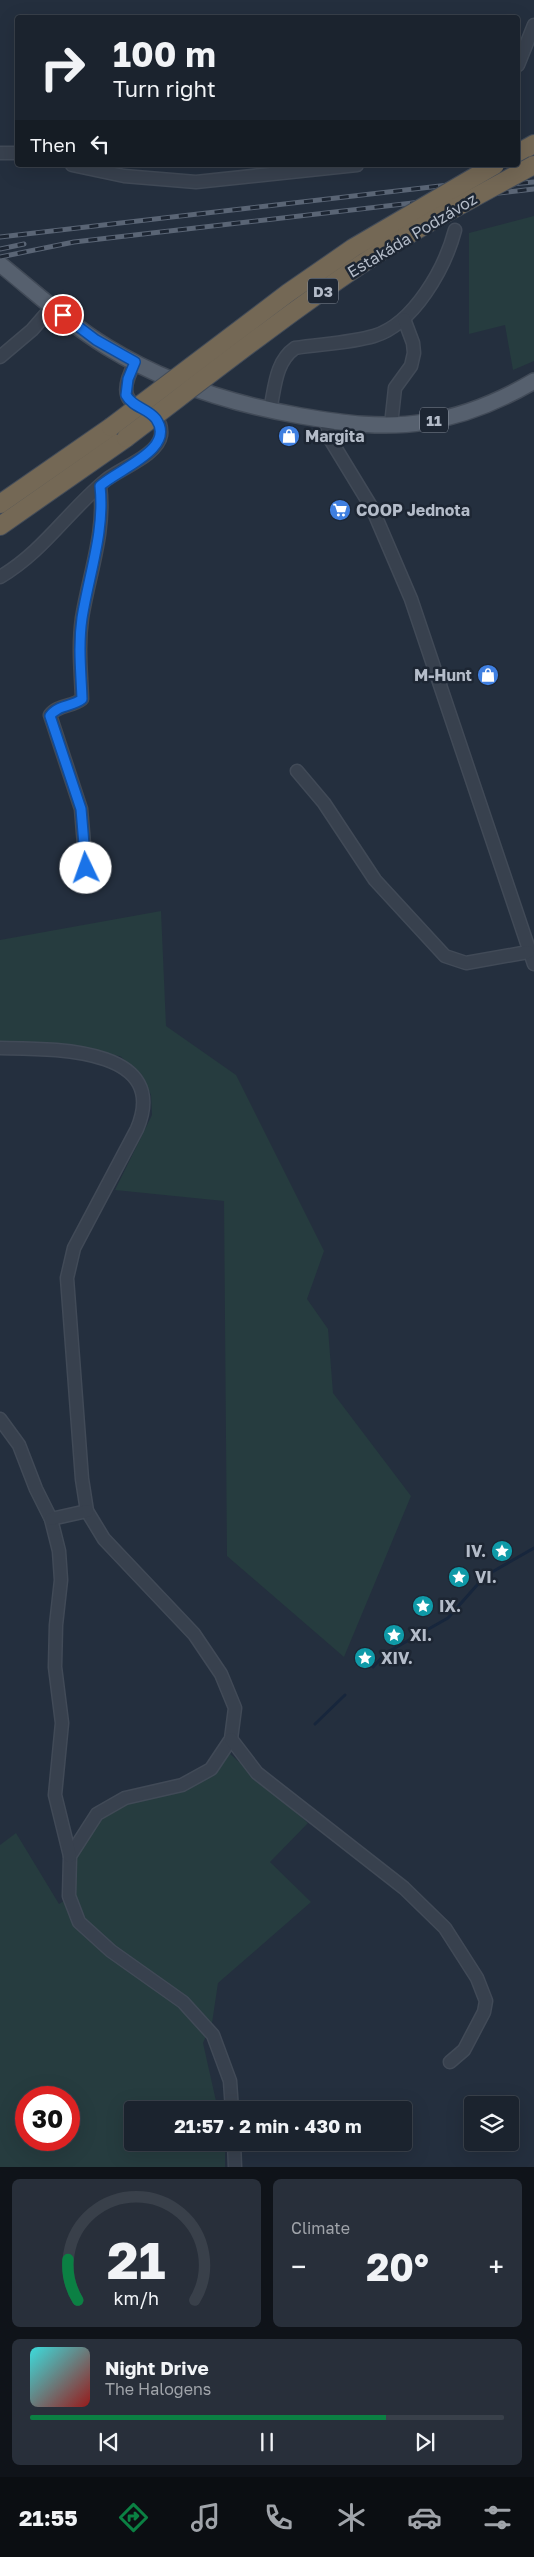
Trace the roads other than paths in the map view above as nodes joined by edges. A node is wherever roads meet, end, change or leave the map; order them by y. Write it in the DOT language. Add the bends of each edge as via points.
graph roads {
  1 [pos="534,25"];
  2 [pos="520,60"];
  3 [pos="534,144"];
  4 [pos="520,145"];
  5 [pos="520,152"];
  6 [pos="0,153"];
  7 [pos="15,153"];
  8 [pos="534,165"];
  9 [pos="81,167"];
  10 [pos="337,167"];
  11 [pos="492,167"];
  12 [pos="455,230"];
  13 [pos="0,264"];
  14 [pos="52,307"];
  15 [pos="404,319"];
  16 [pos="0,357"];
  17 [pos="135,362"];
  18 [pos="534,381"];
  19 [pos="270,410"];
  20 [pos="326,420"];
  21 [pos="391,425"];
  22 [pos="100,486"];
  23 [pos="0,504"];
  24 [pos="0,526"];
  25 [pos="0,577"];
  26 [pos="297,771"];
  27 [pos="86,868"];
  28 [pos="528,952"];
  29 [pos="534,964"];
  30 [pos="0,1048"];
  31 [pos="0,1419"];
  32 [pos="88,1512"];
  33 [pos="51,1519"];
  34 [pos="231,1739"];
  35 [pos="70,1856"];
  36 [pos="450,2062"];
  37 [pos="231,2101"];
  38 [pos="234,2151"];
  39 [pos="235,2167"];
  1 -- 2 [label="street"];
  3 -- 4 [label="street"];
  3 -- 5 [label="highway"];
  6 -- 7 [label="street"];
  8 -- 24 [label="highway, Estakáda Podzávoz / D3, bridge" via="361,264 126,438"];
  9 -- 10 [label="street" via="124,176 196,182"];
  11 -- 23 [label="highway, Estakáda Podzávoz / D3, bridge" via="336,259 112,427"];
  12 -- 15 [label="street" via="432,284"];
  13 -- 14 [label="main road, 11"];
  14 -- 16 [label="street" via="32,330"];
  14 -- 17 [label="main road, 11" via="96,340"];
  15 -- 19 [label="street" via="375,336 295,348 280,363"];
  15 -- 21 [label="street" via="414,353 411,366 395,388"];
  17 -- 19 [label="main road, 11" via="197,391"];
  17 -- 22 [label="street" via="126,395 129,401 157,421 161,434 148,455 119,470"];
  18 -- 21 [label="main road, 11" via="467,412 424,422"];
  19 -- 20 [label="main road, 11"];
  20 -- 21 [label="main road, 11"];
  20 -- 28 [label="street" via="330,439 372,508 411,599"];
  22 -- 25 [label="street" via="50,538"];
  22 -- 27 [label="street" via="99,534 80,636 82,699 55,710 50,716 81,809"];
  26 -- 28 [label="street" via="324,803 375,880 445,956 466,963"];
  28 -- 29 [label="street"];
  30 -- 32 [label="street" via="38,1049 110,1060 132,1073 143,1095 143,1111 137,1129 74,1248 67,1278 82,1478"];
  31 -- 33 [label="street" via="19,1445"];
  32 -- 33 [label="street"];
  32 -- 34 [label="street" via="104,1539 194,1634 221,1674 235,1708"];
  33 -- 35 [label="street" via="59,1551 61,1580 55,1667 62,1723 55,1795"];
  34 -- 35 [label="street" via="211,1769 182,1785 125,1798 97,1814"];
  34 -- 36 [label="street" via="258,1773 404,1888 445,1928 478,1978 486,2001 484,2012 464,2050"];
  35 -- 37 [label="street" via="69,1896 79,1922 111,1951 183,2002 213,2035 230,2081"];
  38 -- 39 [label="street"];
}
